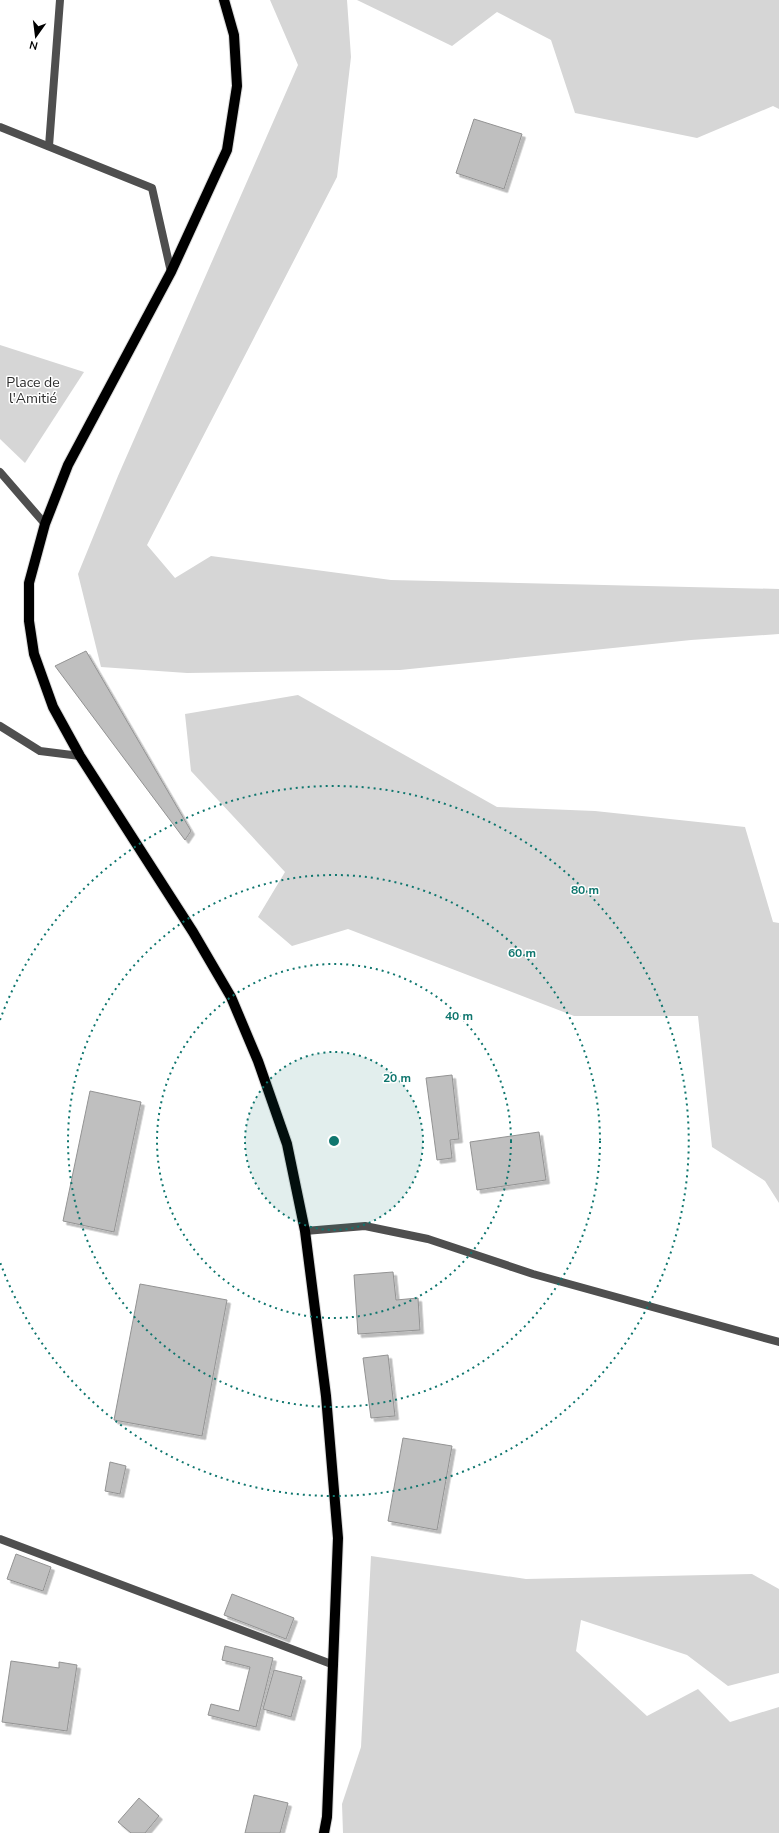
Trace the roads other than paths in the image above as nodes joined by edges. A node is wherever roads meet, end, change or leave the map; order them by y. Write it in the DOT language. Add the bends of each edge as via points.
graph roads {
  1 [pos="60,0"];
  2 [pos="224,0"];
  3 [pos="0,128"];
  4 [pos="48,146"];
  5 [pos="172,272"];
  6 [pos="0,472"];
  7 [pos="45,524"];
  8 [pos="0,726"];
  9 [pos="80,756"];
  10 [pos="305,1231"];
  11 [pos="779,1342"];
  12 [pos="0,1539"];
  13 [pos="334,1665"];
  14 [pos="324,1833"];
  1 -- 4 [label="street"];
  2 -- 5 [label="main road" via="234,35 237,86 227,150"];
  3 -- 4 [label="street"];
  4 -- 5 [label="street" via="152,188"];
  5 -- 7 [label="main road" via="68,465"];
  6 -- 7 [label="street"];
  7 -- 9 [label="main road" via="29,583 29,621 34,654 53,706"];
  8 -- 9 [label="street" via="40,751"];
  9 -- 10 [label="main road" via="193,932 231,997 258,1061 287,1144"];
  10 -- 11 [label="street" via="366,1226 428,1239 533,1274"];
  10 -- 13 [label="main road" via="326,1396 338,1538"];
  12 -- 13 [label="street"];
  13 -- 14 [label="main road" via="327,1817"];
}
